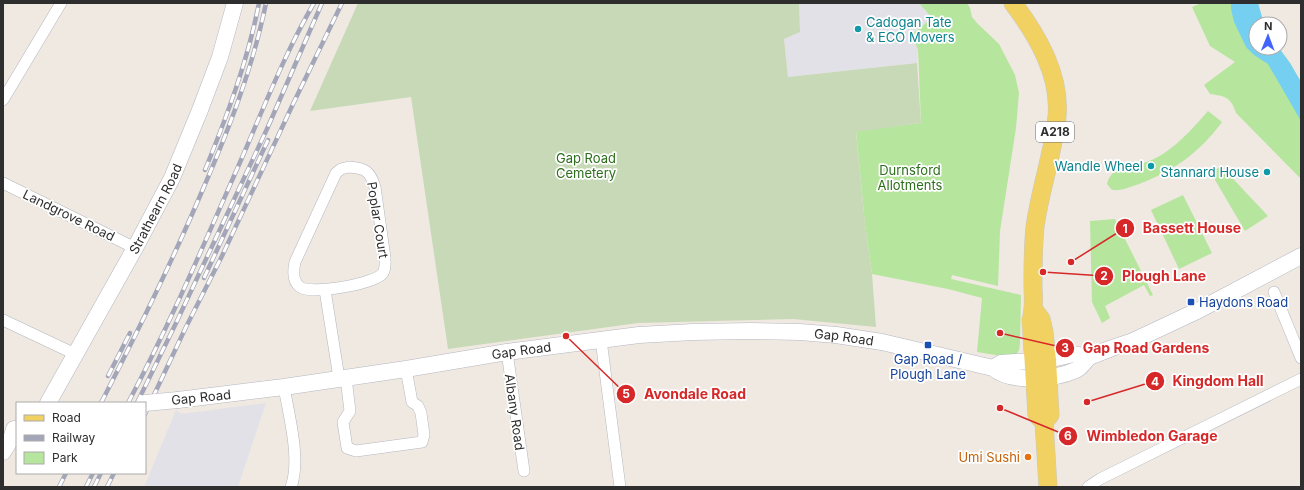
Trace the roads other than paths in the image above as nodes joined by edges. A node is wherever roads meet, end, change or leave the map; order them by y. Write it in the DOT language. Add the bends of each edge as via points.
graph roads {
  1 [pos="61,3"];
  2 [pos="235,3"];
  3 [pos="1013,3"];
  4 [pos="3,100"];
  5 [pos="3,183"];
  6 [pos="135,248"];
  7 [pos="1301,256"];
  8 [pos="325,290"];
  9 [pos="1274,292"];
  10 [pos="3,320"];
  11 [pos="601,340"];
  12 [pos="507,352"];
  13 [pos="75,354"];
  14 [pos="1301,358"];
  15 [pos="1040,369"];
  16 [pos="406,370"];
  17 [pos="343,378"];
  18 [pos="1301,379"];
  19 [pos="284,388"];
  20 [pos="49,402"];
  21 [pos="146,403"];
  22 [pos="11,428"];
  23 [pos="3,452"];
  24 [pos="524,471"];
  25 [pos="291,487"];
  26 [pos="620,487"];
  27 [pos="1048,487"];
  28 [pos="1088,487"];
  1 -- 4 [label="street"];
  2 -- 6 [label="main road, Strathearn Road" via="220,57 200,110 172,178"];
  3 -- 15 [label="main road, A218" via="1028,22 1043,52 1052,72 1056,92 1057,115 1054,137 1035,227 1033,260 1034,310 1041,319 1044,332"];
  5 -- 6 [label="street, Landgrove Road"];
  6 -- 13 [label="main road, Strathearn Road"];
  7 -- 15 [label="main road, Gap Road" via="1199,310 1134,340 1089,357 1078,369"];
  8 -- 8 [label="street, Poplar Court" via="375,279 382,274 385,267 375,187 369,174 359,167 341,169 336,173 293,269 296,283 301,288"];
  8 -- 17 [label="street"];
  9 -- 14 [label="street"];
  10 -- 13 [label="street"];
  11 -- 12 [label="main road, Gap Road"];
  11 -- 15 [label="main road, Gap Road" via="693,332 800,332 882,342 993,368 1001,363"];
  11 -- 26 [label="street"];
  12 -- 16 [label="main road, Gap Road"];
  12 -- 24 [label="street, Albany Road"];
  13 -- 20 [label="main road, Strathearn Road"];
  15 -- 27 [label="main road, A218" via="1050,415 1044,422"];
  16 -- 17 [label="main road, Gap Road"];
  16 -- 17 [label="street" via="412,402 418,406 421,413 424,435 422,442 356,451 347,448 343,422 350,411"];
  17 -- 19 [label="main road, Gap Road"];
  18 -- 28 [label="street"];
  19 -- 21 [label="main road, Gap Road, bridge"];
  19 -- 25 [label="street" via="296,461"];
  22 -- 23 [label="main road" via="11,439"];
}
